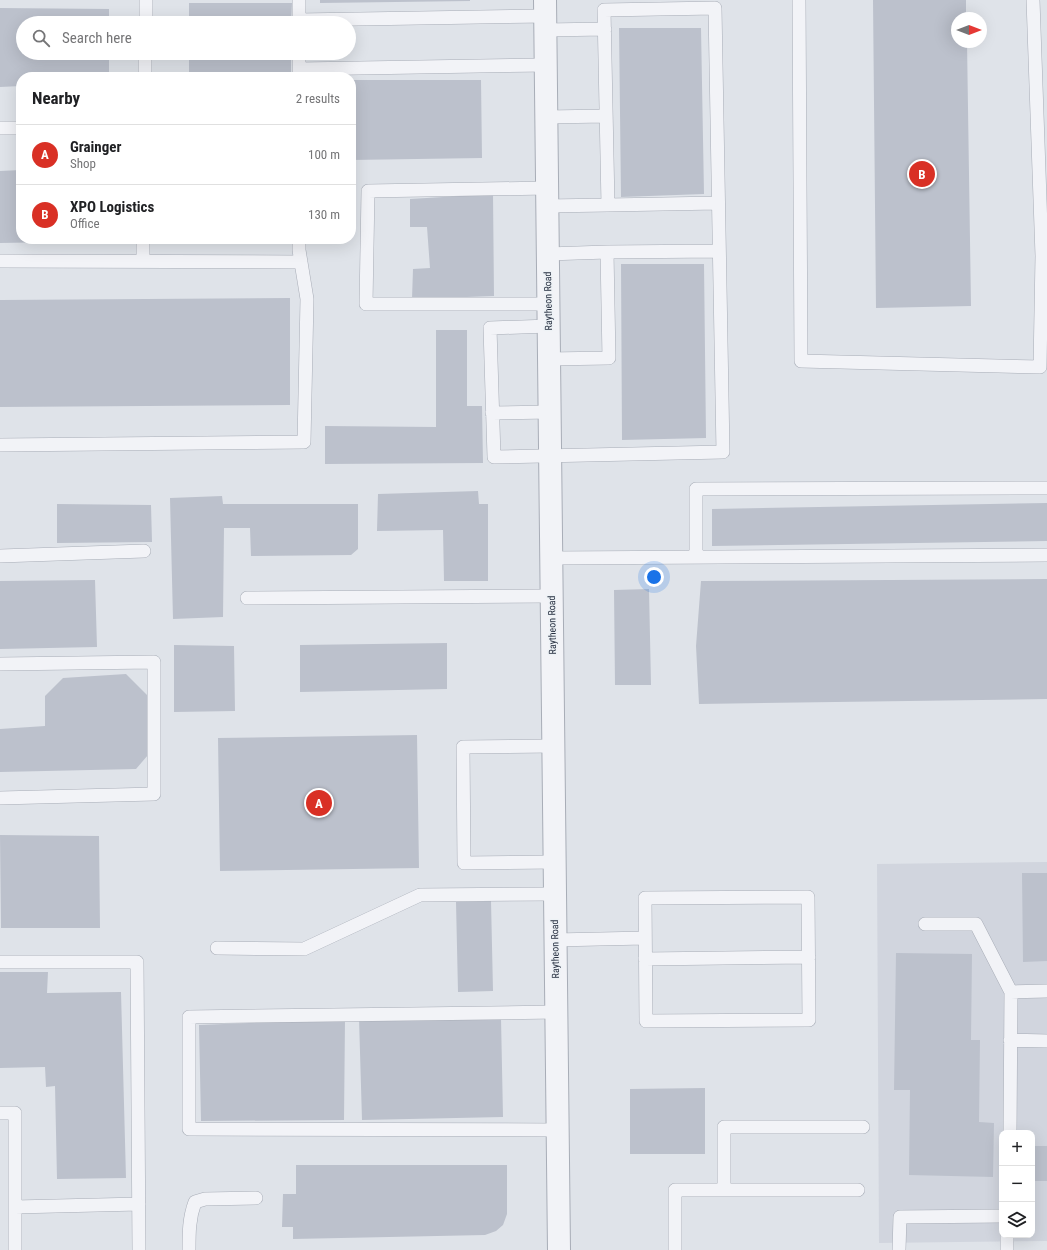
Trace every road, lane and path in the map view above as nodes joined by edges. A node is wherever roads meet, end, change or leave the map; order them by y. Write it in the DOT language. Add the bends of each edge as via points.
graph roads {
  1 [pos="146,0"];
  2 [pos="299,0"];
  3 [pos="799,0"];
  4 [pos="1033,0"];
  5 [pos="546,15"];
  6 [pos="146,16"];
  7 [pos="299,16"];
  8 [pos="356,20"];
  9 [pos="605,29"];
  10 [pos="145,60"];
  11 [pos="299,60"];
  12 [pos="546,65"];
  13 [pos="145,72"];
  14 [pos="299,72"];
  15 [pos="330,72"];
  16 [pos="606,116"];
  17 [pos="547,117"];
  18 [pos="0,128"];
  19 [pos="16,128"];
  20 [pos="547,197"];
  21 [pos="718,203"];
  22 [pos="608,205"];
  23 [pos="143,244"];
  24 [pos="299,244"];
  25 [pos="719,251"];
  26 [pos="607,252"];
  27 [pos="548,254"];
  28 [pos="0,261"];
  29 [pos="143,261"];
  30 [pos="301,262"];
  31 [pos="548,304"];
  32 [pos="549,326"];
  33 [pos="549,359"];
  34 [pos="550,412"];
  35 [pos="492,413"];
  36 [pos="0,445"];
  37 [pos="550,455"];
  38 [pos="1047,488"];
  39 [pos="144,551"];
  40 [pos="0,556"];
  41 [pos="1047,556"];
  42 [pos="696,557"];
  43 [pos="551,558"];
  44 [pos="551,596"];
  45 [pos="247,598"];
  46 [pos="0,664"];
  47 [pos="553,746"];
  48 [pos="0,798"];
  49 [pos="554,862"];
  50 [pos="555,894"];
  51 [pos="925,924"];
  52 [pos="645,938"];
  53 [pos="555,940"];
  54 [pos="217,948"];
  55 [pos="809,957"];
  56 [pos="645,959"];
  57 [pos="0,962"];
  58 [pos="1047,991"];
  59 [pos="1011,992"];
  60 [pos="556,1012"];
  61 [pos="1010,1040"];
  62 [pos="1047,1041"];
  63 [pos="0,1113"];
  64 [pos="863,1127"];
  65 [pos="558,1130"];
  66 [pos="1010,1130"];
  67 [pos="724,1190"];
  68 [pos="858,1190"];
  69 [pos="256,1198"];
  70 [pos="139,1204"];
  71 [pos="16,1207"];
  72 [pos="999,1216"];
  73 [pos="1007,1238"];
  74 [pos="16,1250"];
  75 [pos="139,1250"];
  76 [pos="189,1250"];
  77 [pos="559,1250"];
  78 [pos="675,1250"];
  79 [pos="899,1250"];
  80 [pos="1007,1250"];
  1 -- 6 [label="lane"];
  2 -- 7 [label="lane"];
  3 -- 4 [label="lane" via="801,361 1040,367 1042,256"];
  5 -- 8 [label="lane"];
  5 -- 9 [label="lane"];
  5 -- 12 [label="street, Raytheon Road"];
  9 -- 16 [label="lane"];
  9 -- 21 [label="lane" via="604,10 715,8"];
  10 -- 13 [label="lane"];
  11 -- 14 [label="lane"];
  12 -- 15 [label="lane"];
  12 -- 17 [label="street, Raytheon Road"];
  16 -- 17 [label="lane"];
  16 -- 22 [label="lane"];
  17 -- 20 [label="street, Raytheon Road"];
  18 -- 19 [label="lane"];
  20 -- 22 [label="lane"];
  20 -- 27 [label="street, Raytheon Road"];
  20 -- 31 [label="lane" via="368,191 366,304"];
  21 -- 22 [label="lane"];
  21 -- 25 [label="lane"];
  23 -- 29 [label="lane"];
  24 -- 30 [label="lane"];
  25 -- 26 [label="lane"];
  25 -- 37 [label="lane" via="723,452"];
  26 -- 27 [label="lane"];
  26 -- 33 [label="lane" via="609,358"];
  27 -- 31 [label="street, Raytheon Road"];
  28 -- 29 [label="lane"];
  29 -- 30 [label="lane"];
  30 -- 36 [label="lane" via="307,299 304,442"];
  31 -- 32 [label="street, Raytheon Road"];
  32 -- 33 [label="street, Raytheon Road"];
  32 -- 35 [label="lane" via="490,328"];
  33 -- 34 [label="street, Raytheon Road"];
  34 -- 35 [label="lane"];
  34 -- 37 [label="street, Raytheon Road"];
  35 -- 37 [label="lane" via="494,457"];
  37 -- 43 [label="street, Raytheon Road"];
  38 -- 42 [label="lane" via="696,489"];
  39 -- 40 [label="lane"];
  41 -- 42 [label="lane"];
  42 -- 43 [label="lane"];
  43 -- 44 [label="street, Raytheon Road"];
  44 -- 45 [label="lane"];
  44 -- 47 [label="street, Raytheon Road"];
  46 -- 48 [label="lane" via="154,662 154,794"];
  47 -- 49 [label="street, Raytheon Road"];
  47 -- 49 [label="lane" via="463,747 464,863"];
  49 -- 50 [label="street, Raytheon Road"];
  50 -- 53 [label="street, Raytheon Road"];
  50 -- 54 [label="lane" via="420,895 304,949"];
  51 -- 59 [label="lane" via="976,924"];
  52 -- 53 [label="lane"];
  52 -- 55 [label="lane" via="645,898 808,897"];
  52 -- 56 [label="lane"];
  53 -- 60 [label="street, Raytheon Road"];
  55 -- 56 [label="lane"];
  55 -- 56 [label="lane" via="809,1020 646,1021"];
  57 -- 70 [label="lane" via="137,962"];
  58 -- 59 [label="lane"];
  59 -- 61 [label="lane"];
  60 -- 65 [label="street, Raytheon Road"];
  60 -- 65 [label="lane" via="189,1017 189,1129"];
  61 -- 62 [label="lane"];
  61 -- 66 [label="lane"];
  63 -- 71 [label="lane" via="16,1113"];
  64 -- 67 [label="lane" via="724,1127"];
  65 -- 77 [label="street, Raytheon Road"];
  67 -- 68 [label="lane"];
  67 -- 78 [label="lane" via="675,1190"];
  69 -- 76 [label="lane" via="205,1199 196,1202 191,1212"];
  70 -- 71 [label="lane"];
  70 -- 75 [label="lane"];
  71 -- 74 [label="lane"];
  72 -- 79 [label="lane" via="900,1217"];
  73 -- 80 [label="lane"];
}
